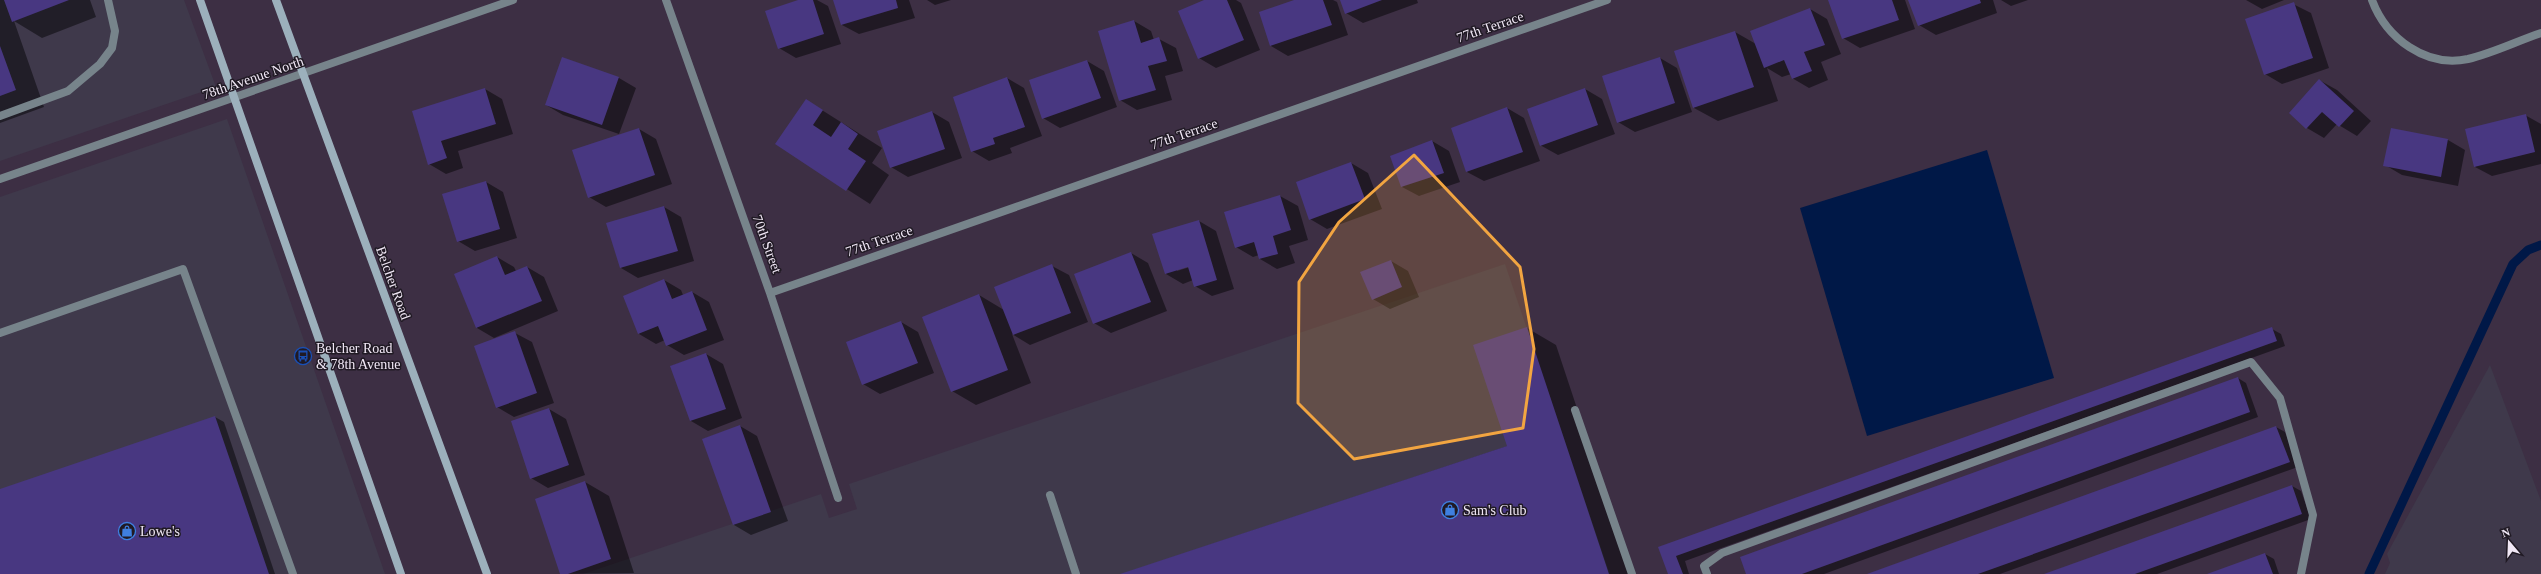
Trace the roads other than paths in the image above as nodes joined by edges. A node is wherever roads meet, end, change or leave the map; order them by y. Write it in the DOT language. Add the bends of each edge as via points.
graph roads {
  1 [pos="108,0"];
  2 [pos="200,0"];
  3 [pos="276,0"];
  4 [pos="513,0"];
  5 [pos="666,0"];
  6 [pos="1607,0"];
  7 [pos="2372,0"];
  8 [pos="2541,33"];
  9 [pos="303,75"];
  10 [pos="236,98"];
  11 [pos="0,116"];
  12 [pos="0,179"];
  13 [pos="770,293"];
  14 [pos="0,334"];
  15 [pos="1575,410"];
  16 [pos="1050,495"];
  17 [pos="838,498"];
  18 [pos="293,574"];
  19 [pos="401,574"];
  20 [pos="487,574"];
  21 [pos="1076,574"];
  22 [pos="1632,574"];
  23 [pos="1707,574"];
  24 [pos="2300,574"];
  1 -- 11 [label="street" via="115,31 112,48 100,64 68,92"];
  2 -- 10 [label="main road"];
  3 -- 9 [label="main road, Belcher Road"];
  4 -- 9 [label="street, 78th Avenue North"];
  5 -- 13 [label="street, 70th Street"];
  6 -- 13 [label="street, 77th Terrace"];
  7 -- 8 [label="street" via="2378,16 2398,40 2429,58 2467,59"];
  9 -- 10 [label="street, 78th Avenue North"];
  9 -- 20 [label="main road, Belcher Road"];
  10 -- 12 [label="street, 78th Avenue North"];
  10 -- 19 [label="main road"];
  13 -- 17 [label="street, 70th Street"];
  14 -- 18 [label="street" via="183,269"];
  15 -- 22 [label="street"];
  16 -- 21 [label="street"];
  23 -- 24 [label="street" via="1704,566 1722,553 2251,362 2280,398 2313,515"];
}
